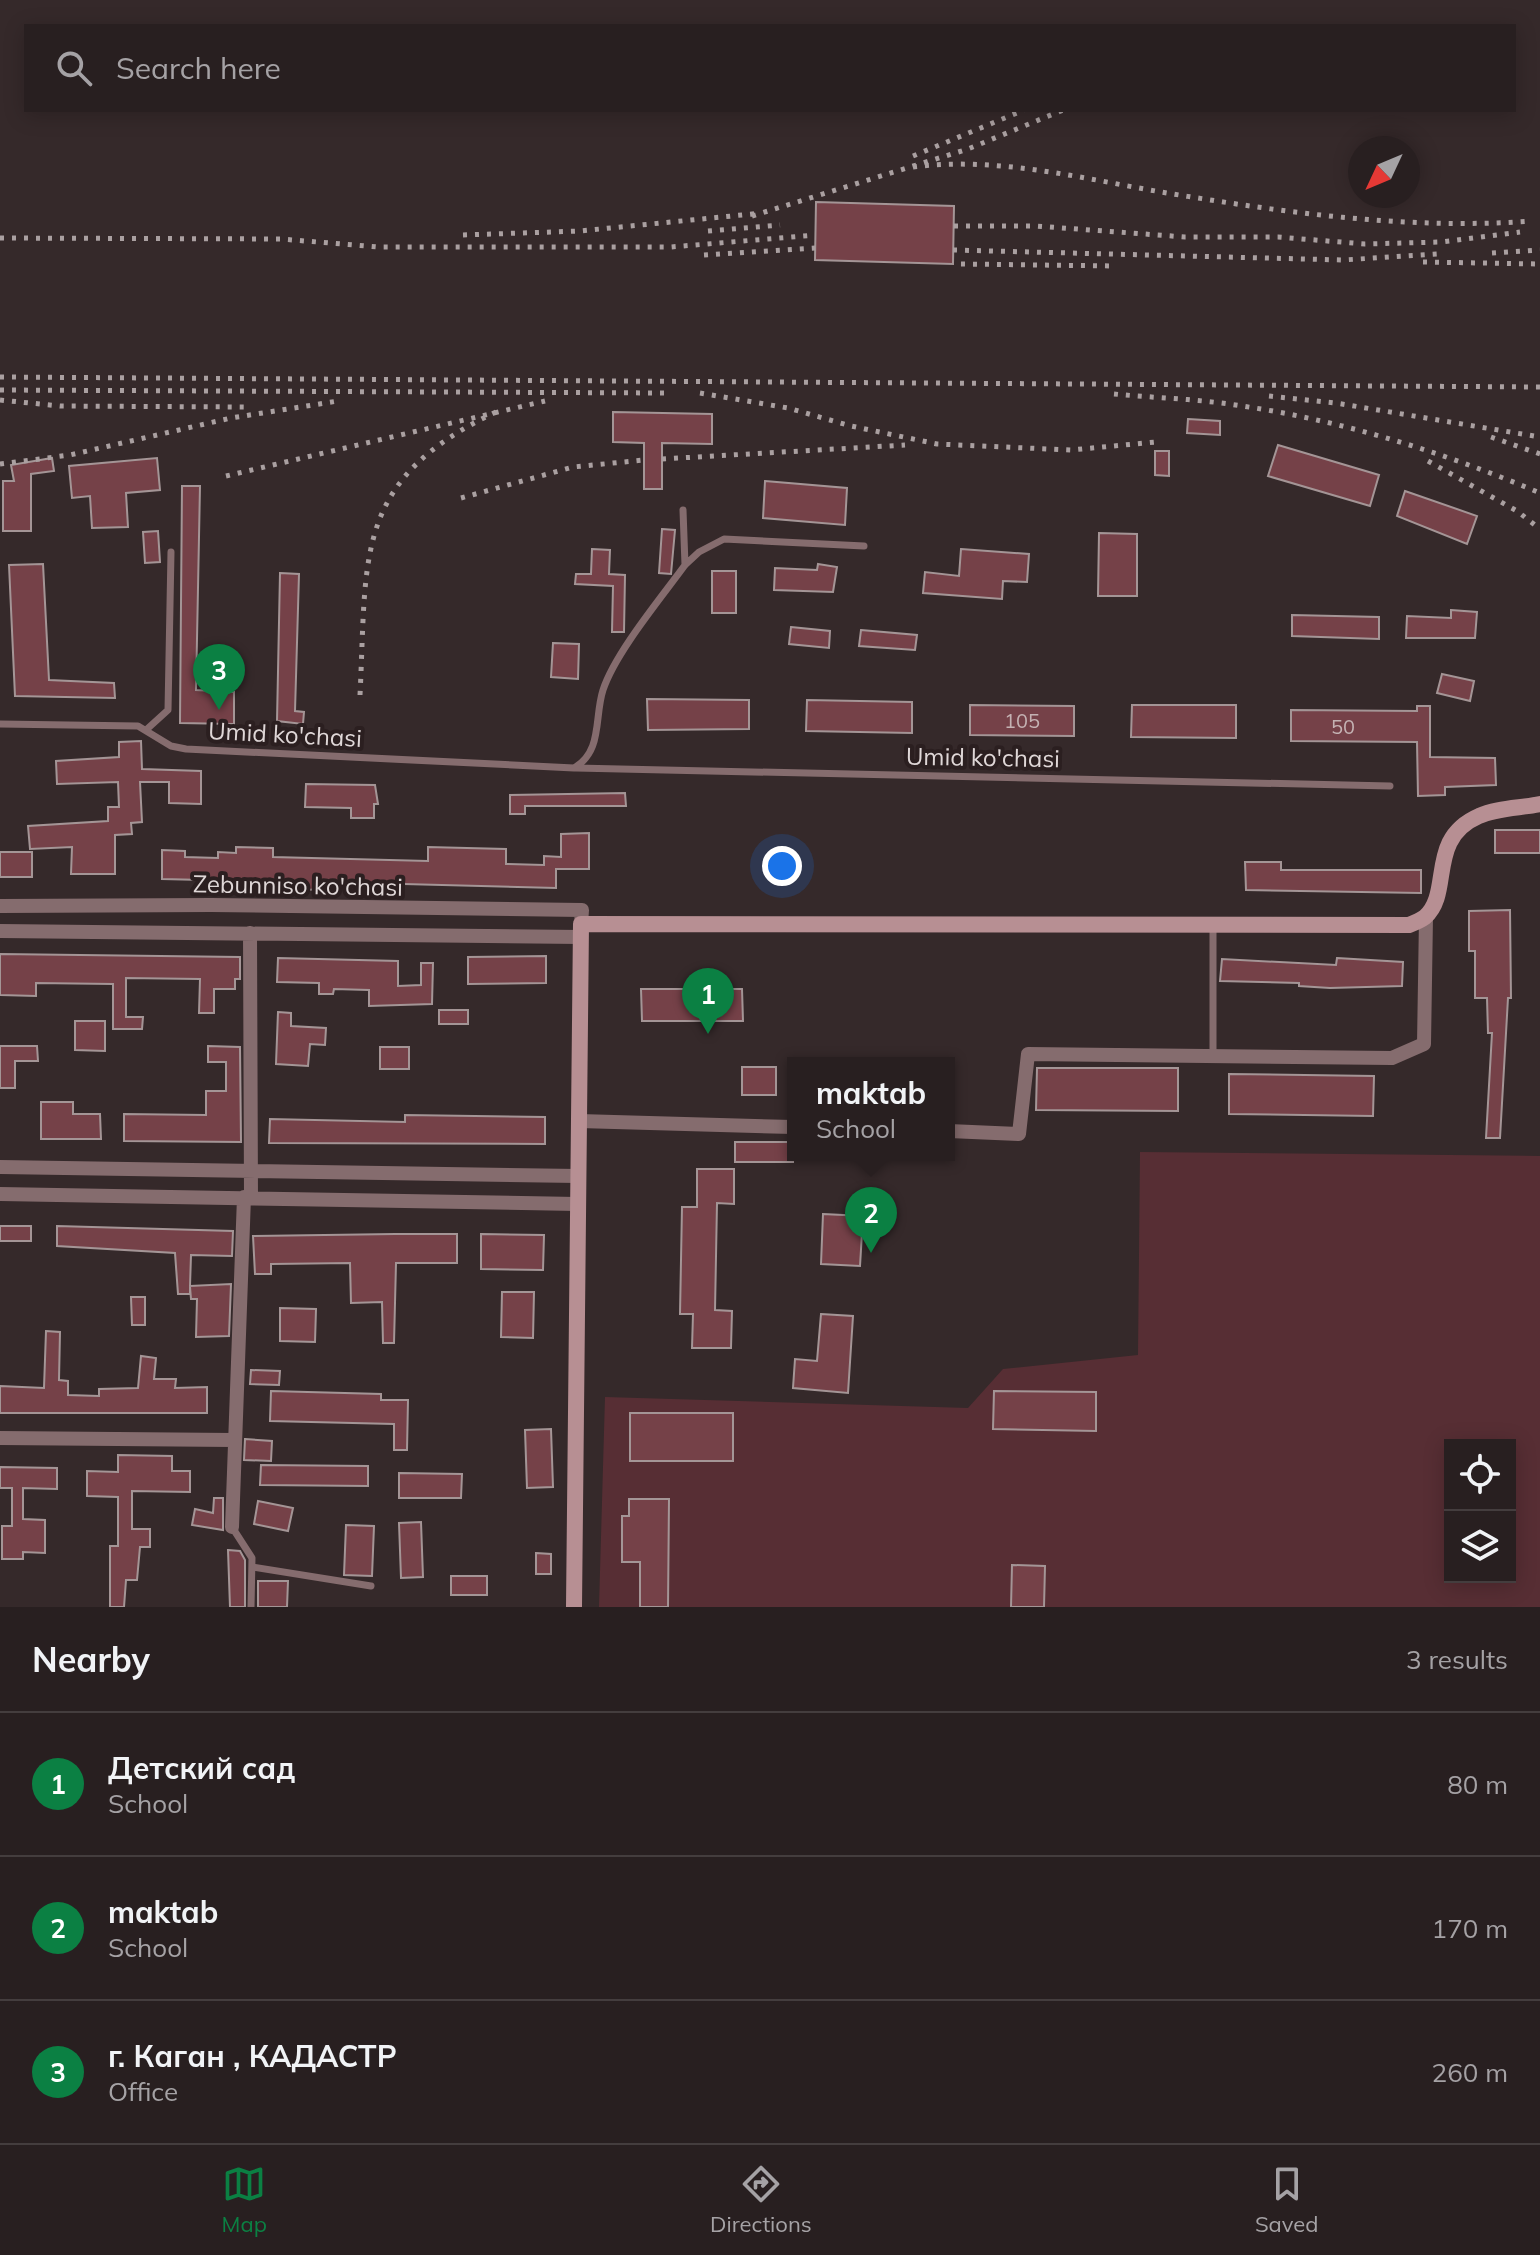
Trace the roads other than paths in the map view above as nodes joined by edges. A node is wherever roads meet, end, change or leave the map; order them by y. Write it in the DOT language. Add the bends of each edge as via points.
graph roads {
  1 [pos="683,510"];
  2 [pos="864,546"];
  3 [pos="171,552"];
  4 [pos="685,565"];
  5 [pos="0,724"];
  6 [pos="146,730"];
  7 [pos="574,768"];
  8 [pos="1390,786"];
  9 [pos="1540,804"];
  10 [pos="0,906"];
  11 [pos="1426,917"];
  12 [pos="1213,925"];
  13 [pos="581,930"];
  14 [pos="0,931"];
  15 [pos="250,933"];
  16 [pos="1213,1058"];
  17 [pos="579,1121"];
  18 [pos="787,1127"];
  19 [pos="955,1131"];
  20 [pos="0,1167"];
  21 [pos="47,1168"];
  22 [pos="252,1170"];
  23 [pos="578,1176"];
  24 [pos="47,1193"];
  25 [pos="0,1194"];
  26 [pos="248,1197"];
  27 [pos="577,1204"];
  28 [pos="0,1438"];
  29 [pos="233,1440"];
  30 [pos="232,1527"];
  31 [pos="252,1567"];
  32 [pos="371,1586"];
  33 [pos="251,1607"];
  34 [pos="574,1607"];
  1 -- 4 [label="lane"];
  2 -- 4 [label="lane" via="724,539"];
  3 -- 6 [label="lane" via="168,710"];
  4 -- 7 [label="lane" via="615,666 603,689 595,745"];
  5 -- 6 [label="lane, Umid ko'chasi"];
  6 -- 7 [label="lane, Umid ko'chasi" via="186,749"];
  7 -- 8 [label="lane, Umid ko'chasi"];
  9 -- 11 [label="street" via="1479,816 1456,831 1443,854 1434,904"];
  10 -- 13 [label="street, Zebunniso ko'chasi" via="582,910"];
  11 -- 12 [label="street" via="1409,925"];
  11 -- 16 [label="street" via="1424,1044 1392,1058"];
  12 -- 13 [label="street"];
  12 -- 16 [label="lane"];
  13 -- 15 [label="street, Zebunniso ko'chasi"];
  13 -- 17 [label="street"];
  14 -- 15 [label="street, Zebunniso ko'chasi"];
  15 -- 22 [label="street"];
  16 -- 19 [label="street" via="1028,1054 1019,1134"];
  17 -- 18 [label="street"];
  17 -- 23 [label="street"];
  20 -- 21 [label="street"];
  21 -- 22 [label="street"];
  21 -- 24 [label="street" via="37,1181"];
  22 -- 23 [label="street"];
  22 -- 26 [label="street"];
  23 -- 27 [label="street"];
  24 -- 25 [label="street"];
  24 -- 26 [label="street"];
  26 -- 27 [label="street"];
  26 -- 29 [label="street"];
  27 -- 34 [label="street"];
  28 -- 29 [label="street"];
  29 -- 30 [label="street"];
  30 -- 31 [label="lane" via="252,1558"];
  31 -- 32 [label="lane"];
  31 -- 33 [label="lane"];
}
